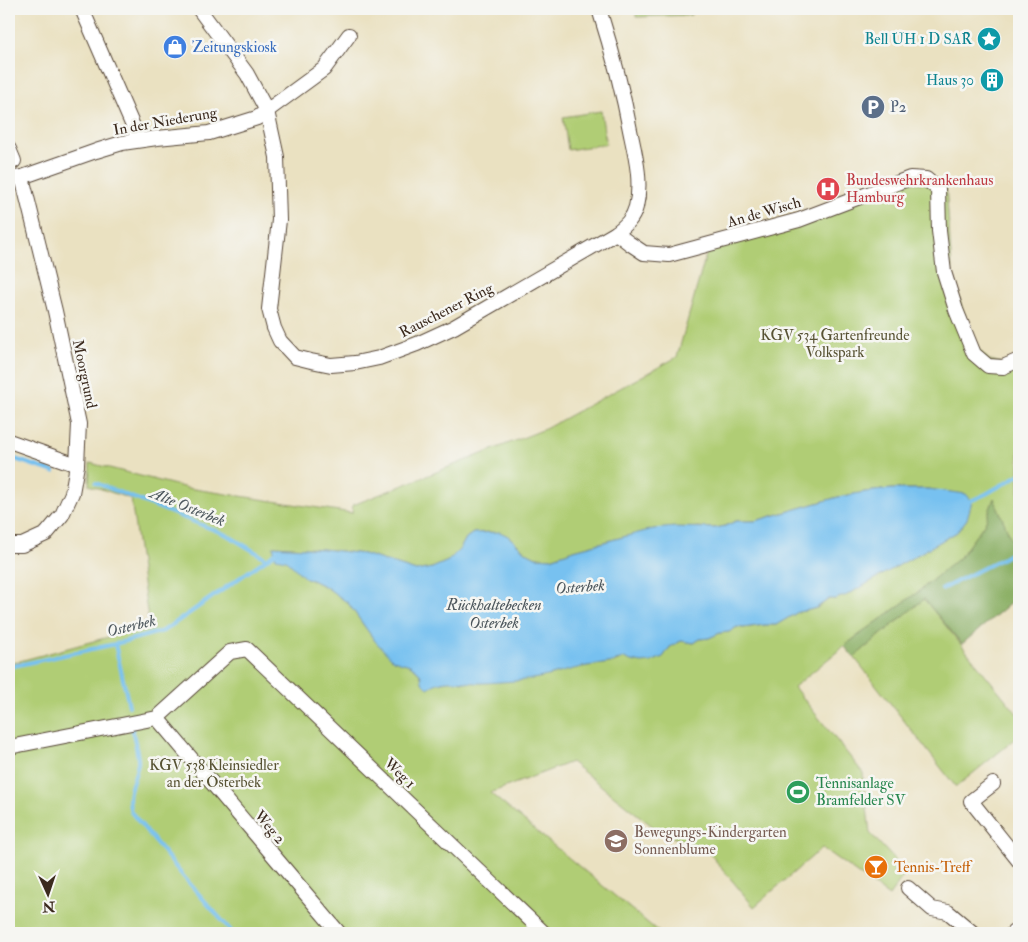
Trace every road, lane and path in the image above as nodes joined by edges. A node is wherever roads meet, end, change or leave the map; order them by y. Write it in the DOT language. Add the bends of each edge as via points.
graph roads {
  1 [pos="82,9"];
  2 [pos="199,9"];
  3 [pos="599,9"];
  4 [pos="349,36"];
  5 [pos="267,111"];
  6 [pos="139,140"];
  7 [pos="16,178"];
  8 [pos="616,233"];
  9 [pos="1019,360"];
  10 [pos="9,441"];
  11 [pos="77,465"];
  12 [pos="9,546"];
  13 [pos="157,718"];
  14 [pos="9,747"];
  15 [pos="993,784"];
  16 [pos="1019,861"];
  17 [pos="908,888"];
  18 [pos="1019,928"];
  19 [pos="339,933"];
  20 [pos="544,933"];
  21 [pos="973,933"];
  22 [pos="1013,933"];
  1 -- 6 [label="street"];
  2 -- 5 [label="street, Rauschener Ring" via="247,74"];
  3 -- 8 [label="street, Rauschener Ring" via="625,101 637,172 636,208 628,224"];
  4 -- 5 [label="street" via="324,69"];
  5 -- 6 [label="street, In der Niederung" via="257,118 208,132"];
  5 -- 8 [label="street, Rauschener Ring" via="277,157 279,220 269,309 280,341 295,357 331,365 355,363 417,344 454,327"];
  6 -- 7 [label="street, In der Niederung"];
  7 -- 11 [label="street, Moorgrund" via="57,320 79,424"];
  8 -- 9 [label="street, An de Wisch" via="644,253 670,255 799,220 910,178 926,179 938,189 944,272 974,354 988,366 1003,367"];
  10 -- 11 [label="street"];
  11 -- 12 [label="street, Moorgrund" via="72,493 62,515 46,534"];
  13 -- 14 [label="street"];
  13 -- 19 [label="street, Weg 2"];
  13 -- 20 [label="street, Weg 1" via="230,652 247,649"];
  15 -- 16 [label="street" via="972,802"];
  17 -- 21 [label="street" via="932,908 948,912"];
  18 -- 22 [label="street"];
}
